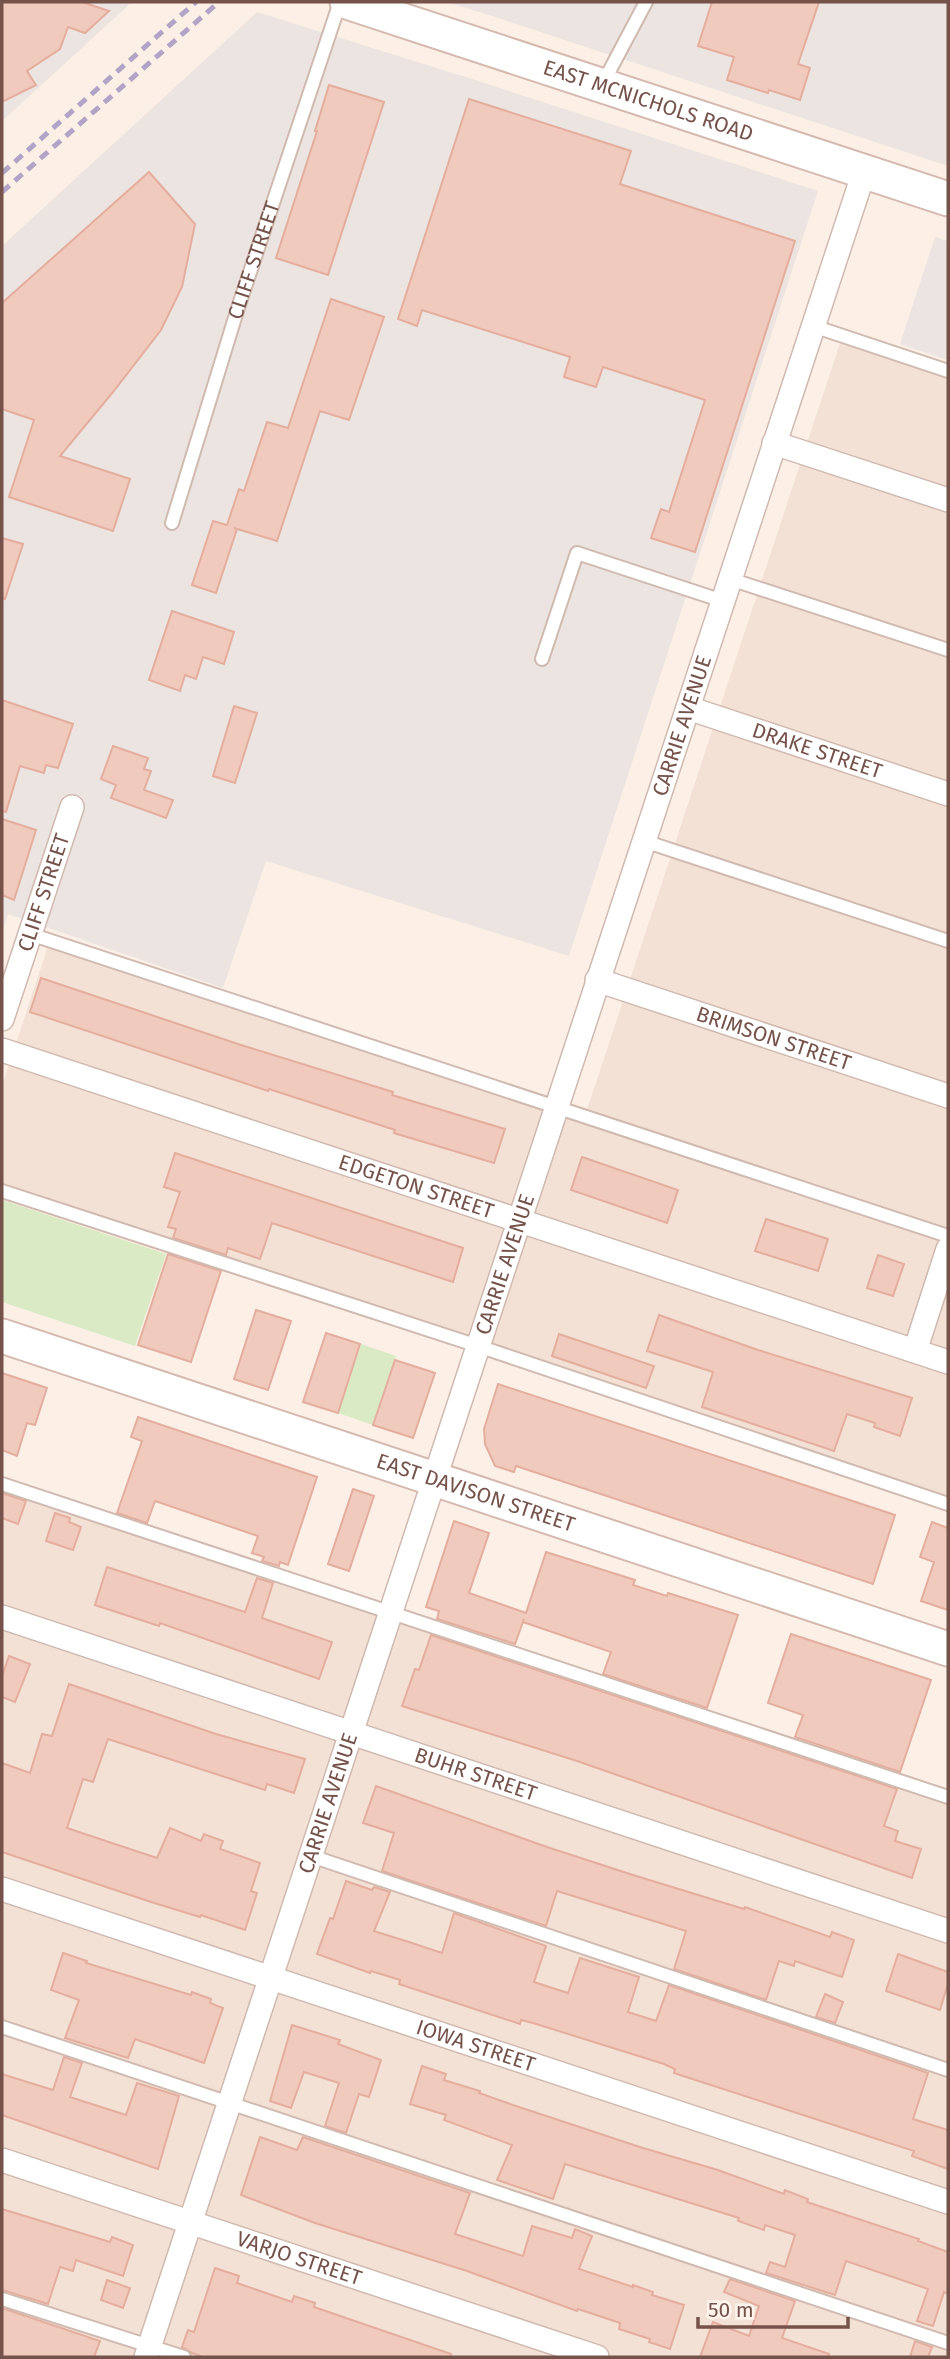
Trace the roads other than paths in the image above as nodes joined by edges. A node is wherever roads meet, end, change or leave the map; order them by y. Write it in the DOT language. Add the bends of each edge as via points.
graph roads {
  1 [pos="340,2"];
  2 [pos="347,2"];
  3 [pos="646,2"];
  4 [pos="602,86"];
  5 [pos="864,172"];
  6 [pos="948,198"];
  7 [pos="813,326"];
  8 [pos="948,371"];
  9 [pos="774,443"];
  10 [pos="948,500"];
  11 [pos="172,523"];
  12 [pos="730,579"];
  13 [pos="723,601"];
  14 [pos="948,650"];
  15 [pos="542,659"];
  16 [pos="688,708"];
  17 [pos="948,794"];
  18 [pos="72,807"];
  19 [pos="643,841"];
  20 [pos="30,934"];
  21 [pos="948,941"];
  22 [pos="597,980"];
  23 [pos="2,1020"];
  24 [pos="2,1050"];
  25 [pos="948,1096"];
  26 [pos="557,1105"];
  27 [pos="2,1191"];
  28 [pos="519,1221"];
  29 [pos="948,1236"];
  30 [pos="948,1249"];
  31 [pos="2,1336"];
  32 [pos="478,1346"];
  33 [pos="915,1351"];
  34 [pos="948,1362"];
  35 [pos="434,1479"];
  36 [pos="2,1484"];
  37 [pos="948,1504"];
  38 [pos="391,1612"];
  39 [pos="2,1617"];
  40 [pos="948,1649"];
  41 [pos="352,1733"];
  42 [pos="948,1797"];
  43 [pos="311,1856"];
  44 [pos="2,1889"];
  45 [pos="948,1931"];
  46 [pos="271,1978"];
  47 [pos="2,2027"];
  48 [pos="948,2070"];
  49 [pos="230,2103"];
  50 [pos="2,2160"];
  51 [pos="948,2202"];
  52 [pos="190,2222"];
  53 [pos="2,2299"];
  54 [pos="948,2343"];
  55 [pos="148,2352"];
  56 [pos="184,2357"];
  57 [pos="597,2357"];
  1 -- 11 [label="lane, CLIFF STREET"];
  2 -- 4 [label="main road, EAST MCNICHOLS ROAD"];
  3 -- 4 [label="lane"];
  4 -- 5 [label="main road, EAST MCNICHOLS ROAD"];
  5 -- 6 [label="main road, EAST MCNICHOLS ROAD"];
  5 -- 7 [label="street, CARRIE AVENUE"];
  7 -- 8 [label="lane"];
  7 -- 9 [label="street, CARRIE AVENUE"];
  9 -- 10 [label="street"];
  9 -- 12 [label="street, CARRIE AVENUE"];
  12 -- 13 [label="street, CARRIE AVENUE"];
  12 -- 14 [label="lane"];
  13 -- 15 [label="lane" via="576,554"];
  13 -- 16 [label="street, CARRIE AVENUE"];
  16 -- 17 [label="street, DRAKE STREET"];
  16 -- 19 [label="street, CARRIE AVENUE"];
  18 -- 20 [label="street, CLIFF STREET"];
  19 -- 21 [label="lane"];
  19 -- 22 [label="street, CARRIE AVENUE"];
  20 -- 23 [label="street, CLIFF STREET"];
  20 -- 26 [label="lane"];
  22 -- 25 [label="street, BRIMSON STREET"];
  22 -- 26 [label="street, CARRIE AVENUE"];
  24 -- 28 [label="street, EDGETON STREET"];
  26 -- 28 [label="street, CARRIE AVENUE"];
  26 -- 29 [label="lane"];
  27 -- 32 [label="lane"];
  28 -- 32 [label="street, CARRIE AVENUE"];
  28 -- 33 [label="street, EDGETON STREET"];
  30 -- 33 [label="street"];
  31 -- 35 [label="main road, EAST DAVISON STREET"];
  32 -- 35 [label="street, CARRIE AVENUE"];
  32 -- 37 [label="lane"];
  33 -- 34 [label="street, EDGETON STREET"];
  35 -- 38 [label="street, CARRIE AVENUE"];
  35 -- 40 [label="main road, EAST DAVISON STREET"];
  36 -- 38 [label="lane"];
  38 -- 41 [label="street, CARRIE AVENUE"];
  38 -- 42 [label="lane"];
  39 -- 41 [label="street, BUHR STREET"];
  41 -- 43 [label="street, CARRIE AVENUE"];
  41 -- 45 [label="street, BUHR STREET"];
  43 -- 46 [label="street, CARRIE AVENUE"];
  43 -- 48 [label="lane"];
  44 -- 46 [label="street, IOWA STREET"];
  46 -- 49 [label="street, CARRIE AVENUE"];
  46 -- 51 [label="street, IOWA STREET"];
  47 -- 49 [label="lane"];
  49 -- 52 [label="street, CARRIE AVENUE"];
  49 -- 54 [label="lane"];
  50 -- 52 [label="street, VARJO STREET"];
  52 -- 55 [label="street, CARRIE AVENUE"];
  52 -- 57 [label="street, VARJO STREET"];
  53 -- 55 [label="lane"];
  55 -- 56 [label="lane"];
}
